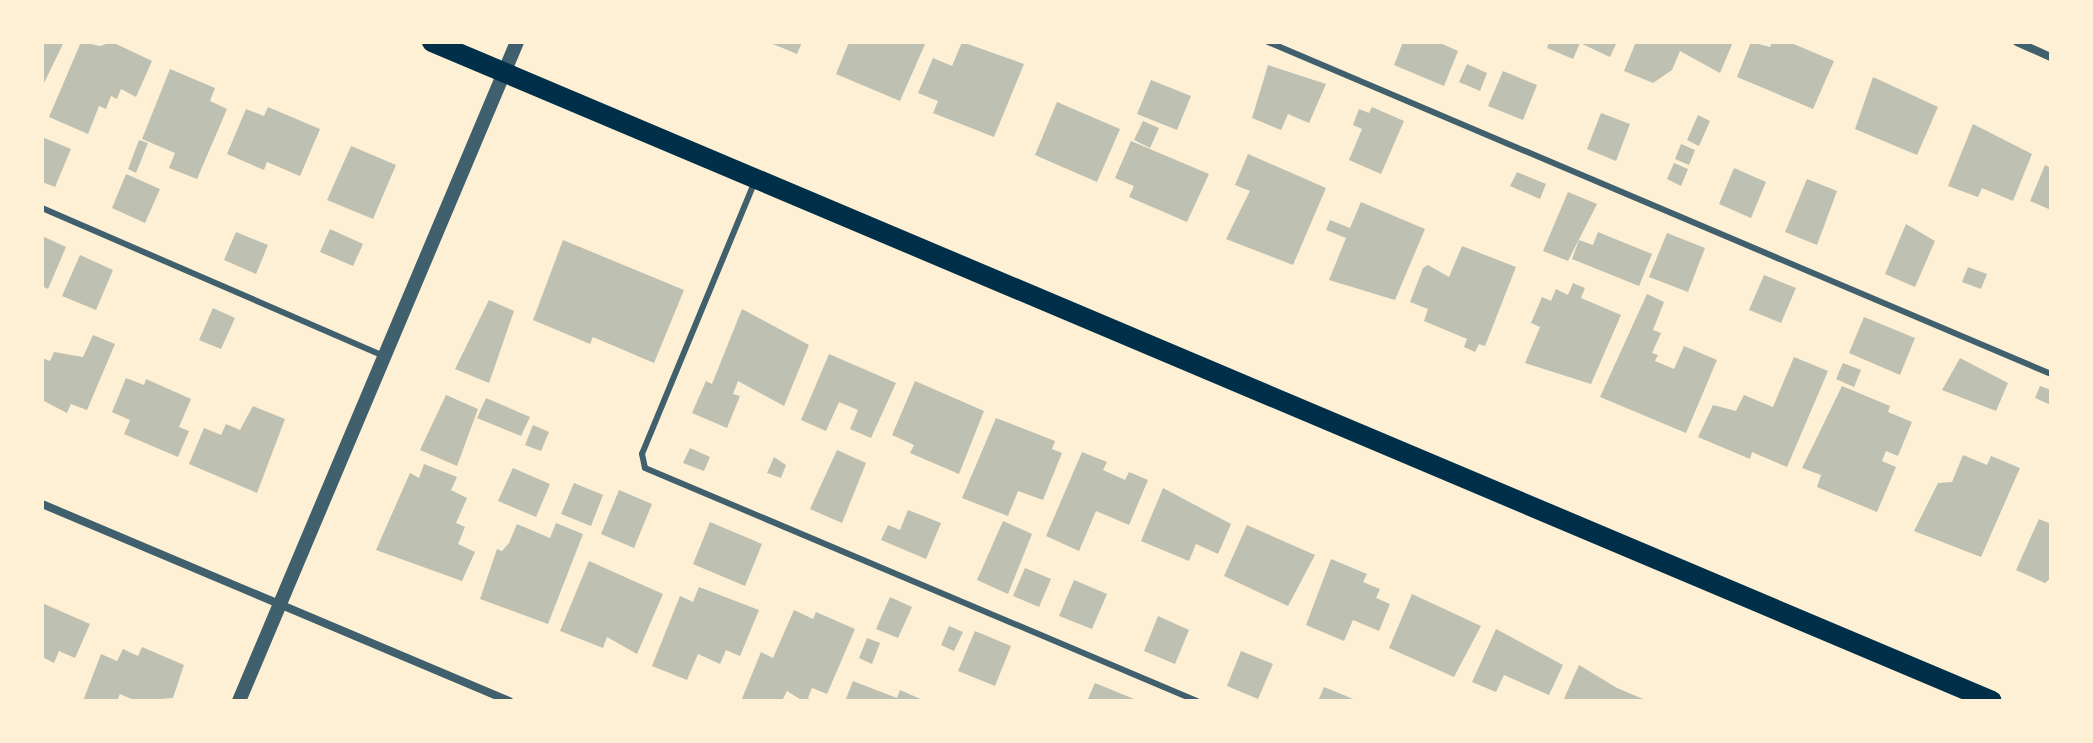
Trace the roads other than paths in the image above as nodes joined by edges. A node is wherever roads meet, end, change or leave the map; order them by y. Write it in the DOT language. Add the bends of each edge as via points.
graph roads {
  1 [pos="432,42"];
  2 [pos="517,42"];
  3 [pos="1268,42"];
  4 [pos="2017,42"];
  5 [pos="2051,57"];
  6 [pos="505,73"];
  7 [pos="756,179"];
  8 [pos="42,208"];
  9 [pos="384,356"];
  10 [pos="2051,374"];
  11 [pos="42,504"];
  12 [pos="280,604"];
  13 [pos="239,701"];
  14 [pos="509,701"];
  15 [pos="1197,701"];
  16 [pos="1992,701"];
  1 -- 6 [label="main road"];
  2 -- 6 [label="street"];
  3 -- 10 [label="lane"];
  4 -- 5 [label="street"];
  6 -- 7 [label="main road"];
  6 -- 9 [label="street"];
  7 -- 15 [label="lane" via="642,454 645,468"];
  7 -- 16 [label="main road"];
  8 -- 9 [label="lane"];
  9 -- 12 [label="street"];
  11 -- 12 [label="street"];
  12 -- 13 [label="street"];
  12 -- 14 [label="street"];
}
